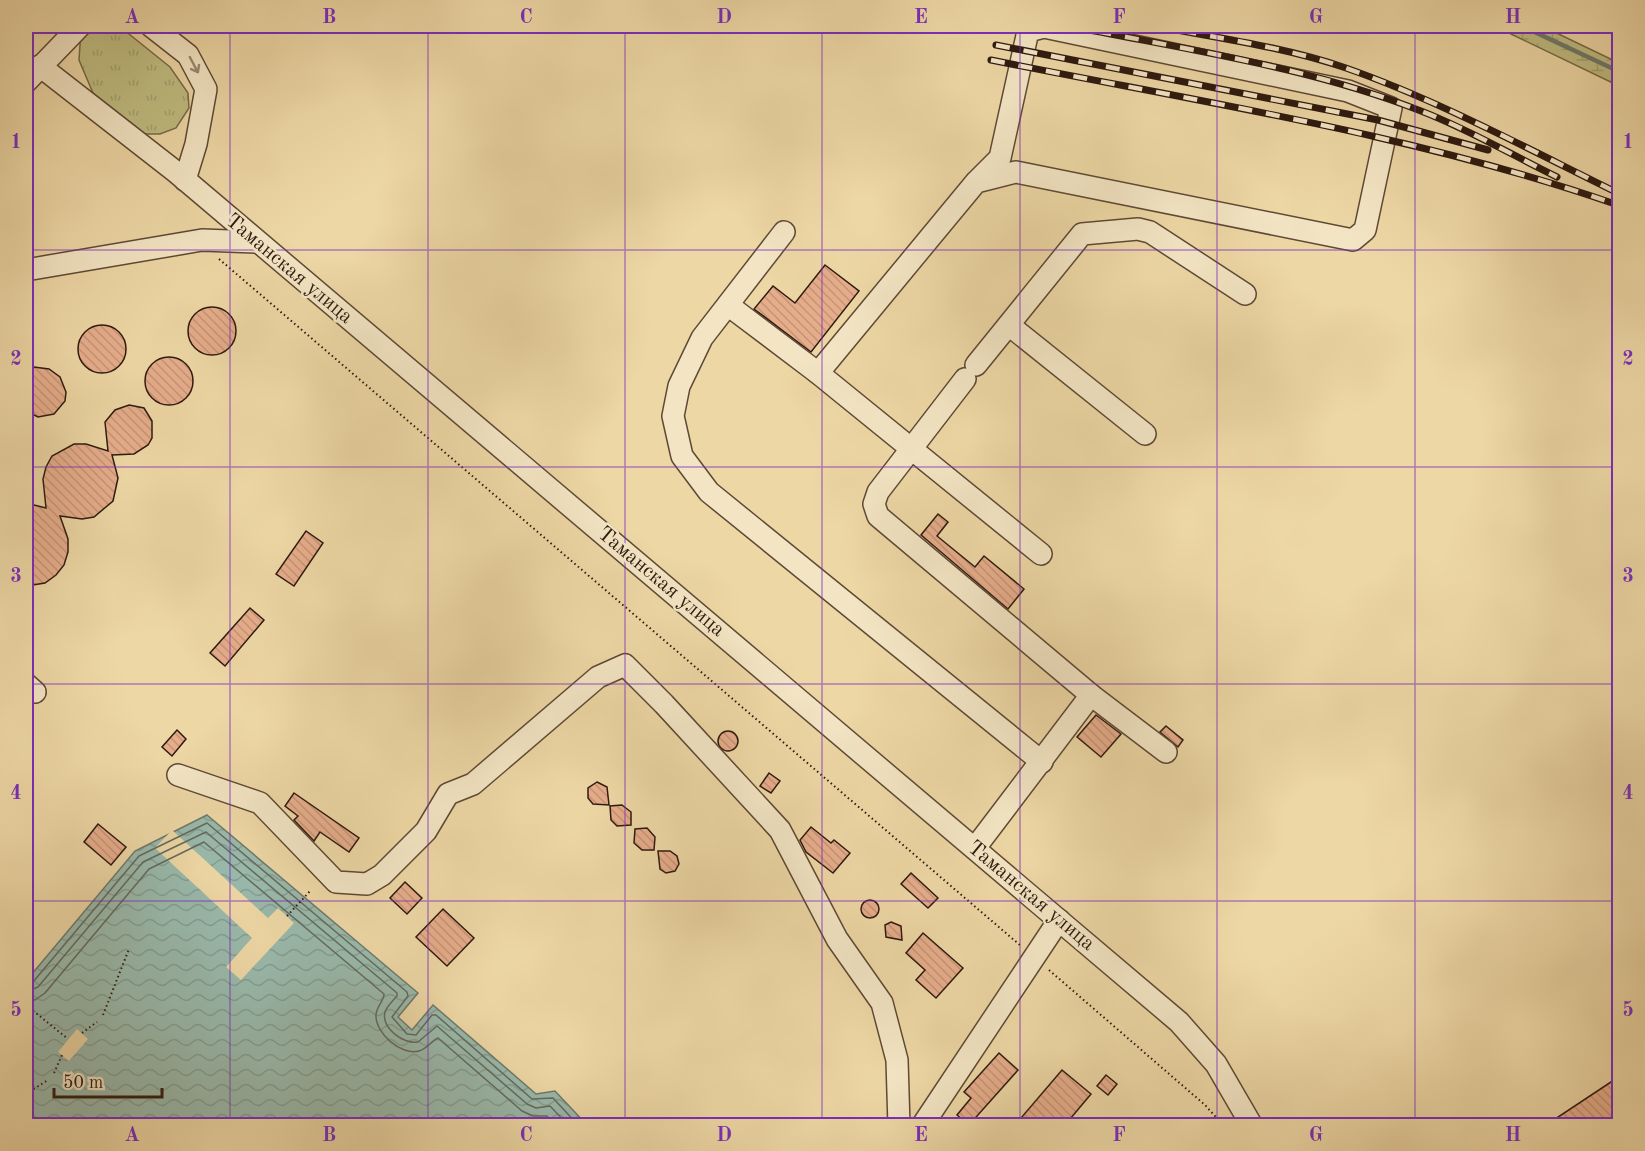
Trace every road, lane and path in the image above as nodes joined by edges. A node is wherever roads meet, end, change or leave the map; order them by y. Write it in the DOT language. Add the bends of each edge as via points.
graph roads {
  1 [pos="80,26"];
  2 [pos="152,26"];
  3 [pos="40,66"];
  4 [pos="26,82"];
  5 [pos="185,180"];
  6 [pos="976,182"];
  7 [pos="784,232"];
  8 [pos="256,242"];
  9 [pos="213,255"];
  10 [pos="26,270"];
  11 [pos="1245,294"];
  12 [pos="728,305"];
  13 [pos="1008,325"];
  14 [pos="818,374"];
  15 [pos="1145,434"];
  16 [pos="909,449"];
  17 [pos="1041,554"];
  18 [pos="1091,695"];
  19 [pos="1166,752"];
  20 [pos="1042,762"];
  21 [pos="178,775"];
  22 [pos="975,848"];
  23 [pos="311,890"];
  24 [pos="287,916"];
  25 [pos="1059,920"];
  26 [pos="129,949"];
  27 [pos="1034,957"];
  28 [pos="26,1005"];
  29 [pos="103,1015"];
  30 [pos="97,1022"];
  31 [pos="82,1034"];
  32 [pos="68,1039"];
  33 [pos="62,1055"];
  34 [pos="54,1073"];
  35 [pos="48,1080"];
  36 [pos="26,1094"];
  37 [pos="898,1125"];
  38 [pos="922,1125"];
  39 [pos="1224,1125"];
  40 [pos="1252,1125"];
  1 -- 3 [label="street"];
  2 -- 5 [label="street, one-way" via="188,55 206,89"];
  3 -- 4 [label="street"];
  3 -- 5 [label="street, Таманская улица"];
  5 -- 8 [label="street, Таманская улица"];
  6 -- 6 [label="street" via="1000,158 1028,31 1044,27 1348,91 1390,108 1365,230 1353,240 1016,172"];
  6 -- 14 [label="street"];
  7 -- 12 [label="street"];
  8 -- 10 [label="street" via="202,240"];
  8 -- 22 [label="street, Таманская улица"];
  9 -- 27 [label="path"];
  11 -- 13 [label="street" via="1150,232 1138,229 1082,234"];
  12 -- 14 [label="street"];
  12 -- 20 [label="street" via="702,338 680,386 673,416 682,456 709,492"];
  13 -- 15 [label="street"];
  13 -- 16 [label="street"];
  14 -- 16 [label="street"];
  16 -- 17 [label="street"];
  16 -- 18 [label="street" via="878,492 874,504 878,516"];
  18 -- 19 [label="street"];
  18 -- 20 [label="street"];
  20 -- 22 [label="street"];
  21 -- 37 [label="street" via="260,803 336,882 367,884 382,875 426,831 448,794 473,784 597,677 625,665 780,830 837,939 882,1003 897,1060"];
  22 -- 25 [label="street, Таманская улица"];
  23 -- 24 [label="path"];
  25 -- 27 [label="street"];
  25 -- 40 [label="street, Таманская улица" via="1179,1022 1216,1064"];
  26 -- 29 [label="path"];
  27 -- 38 [label="street"];
  27 -- 39 [label="path"];
  28 -- 32 [label="path"];
  30 -- 31 [label="path"];
  33 -- 34 [label="path"];
  35 -- 36 [label="path"];
}
